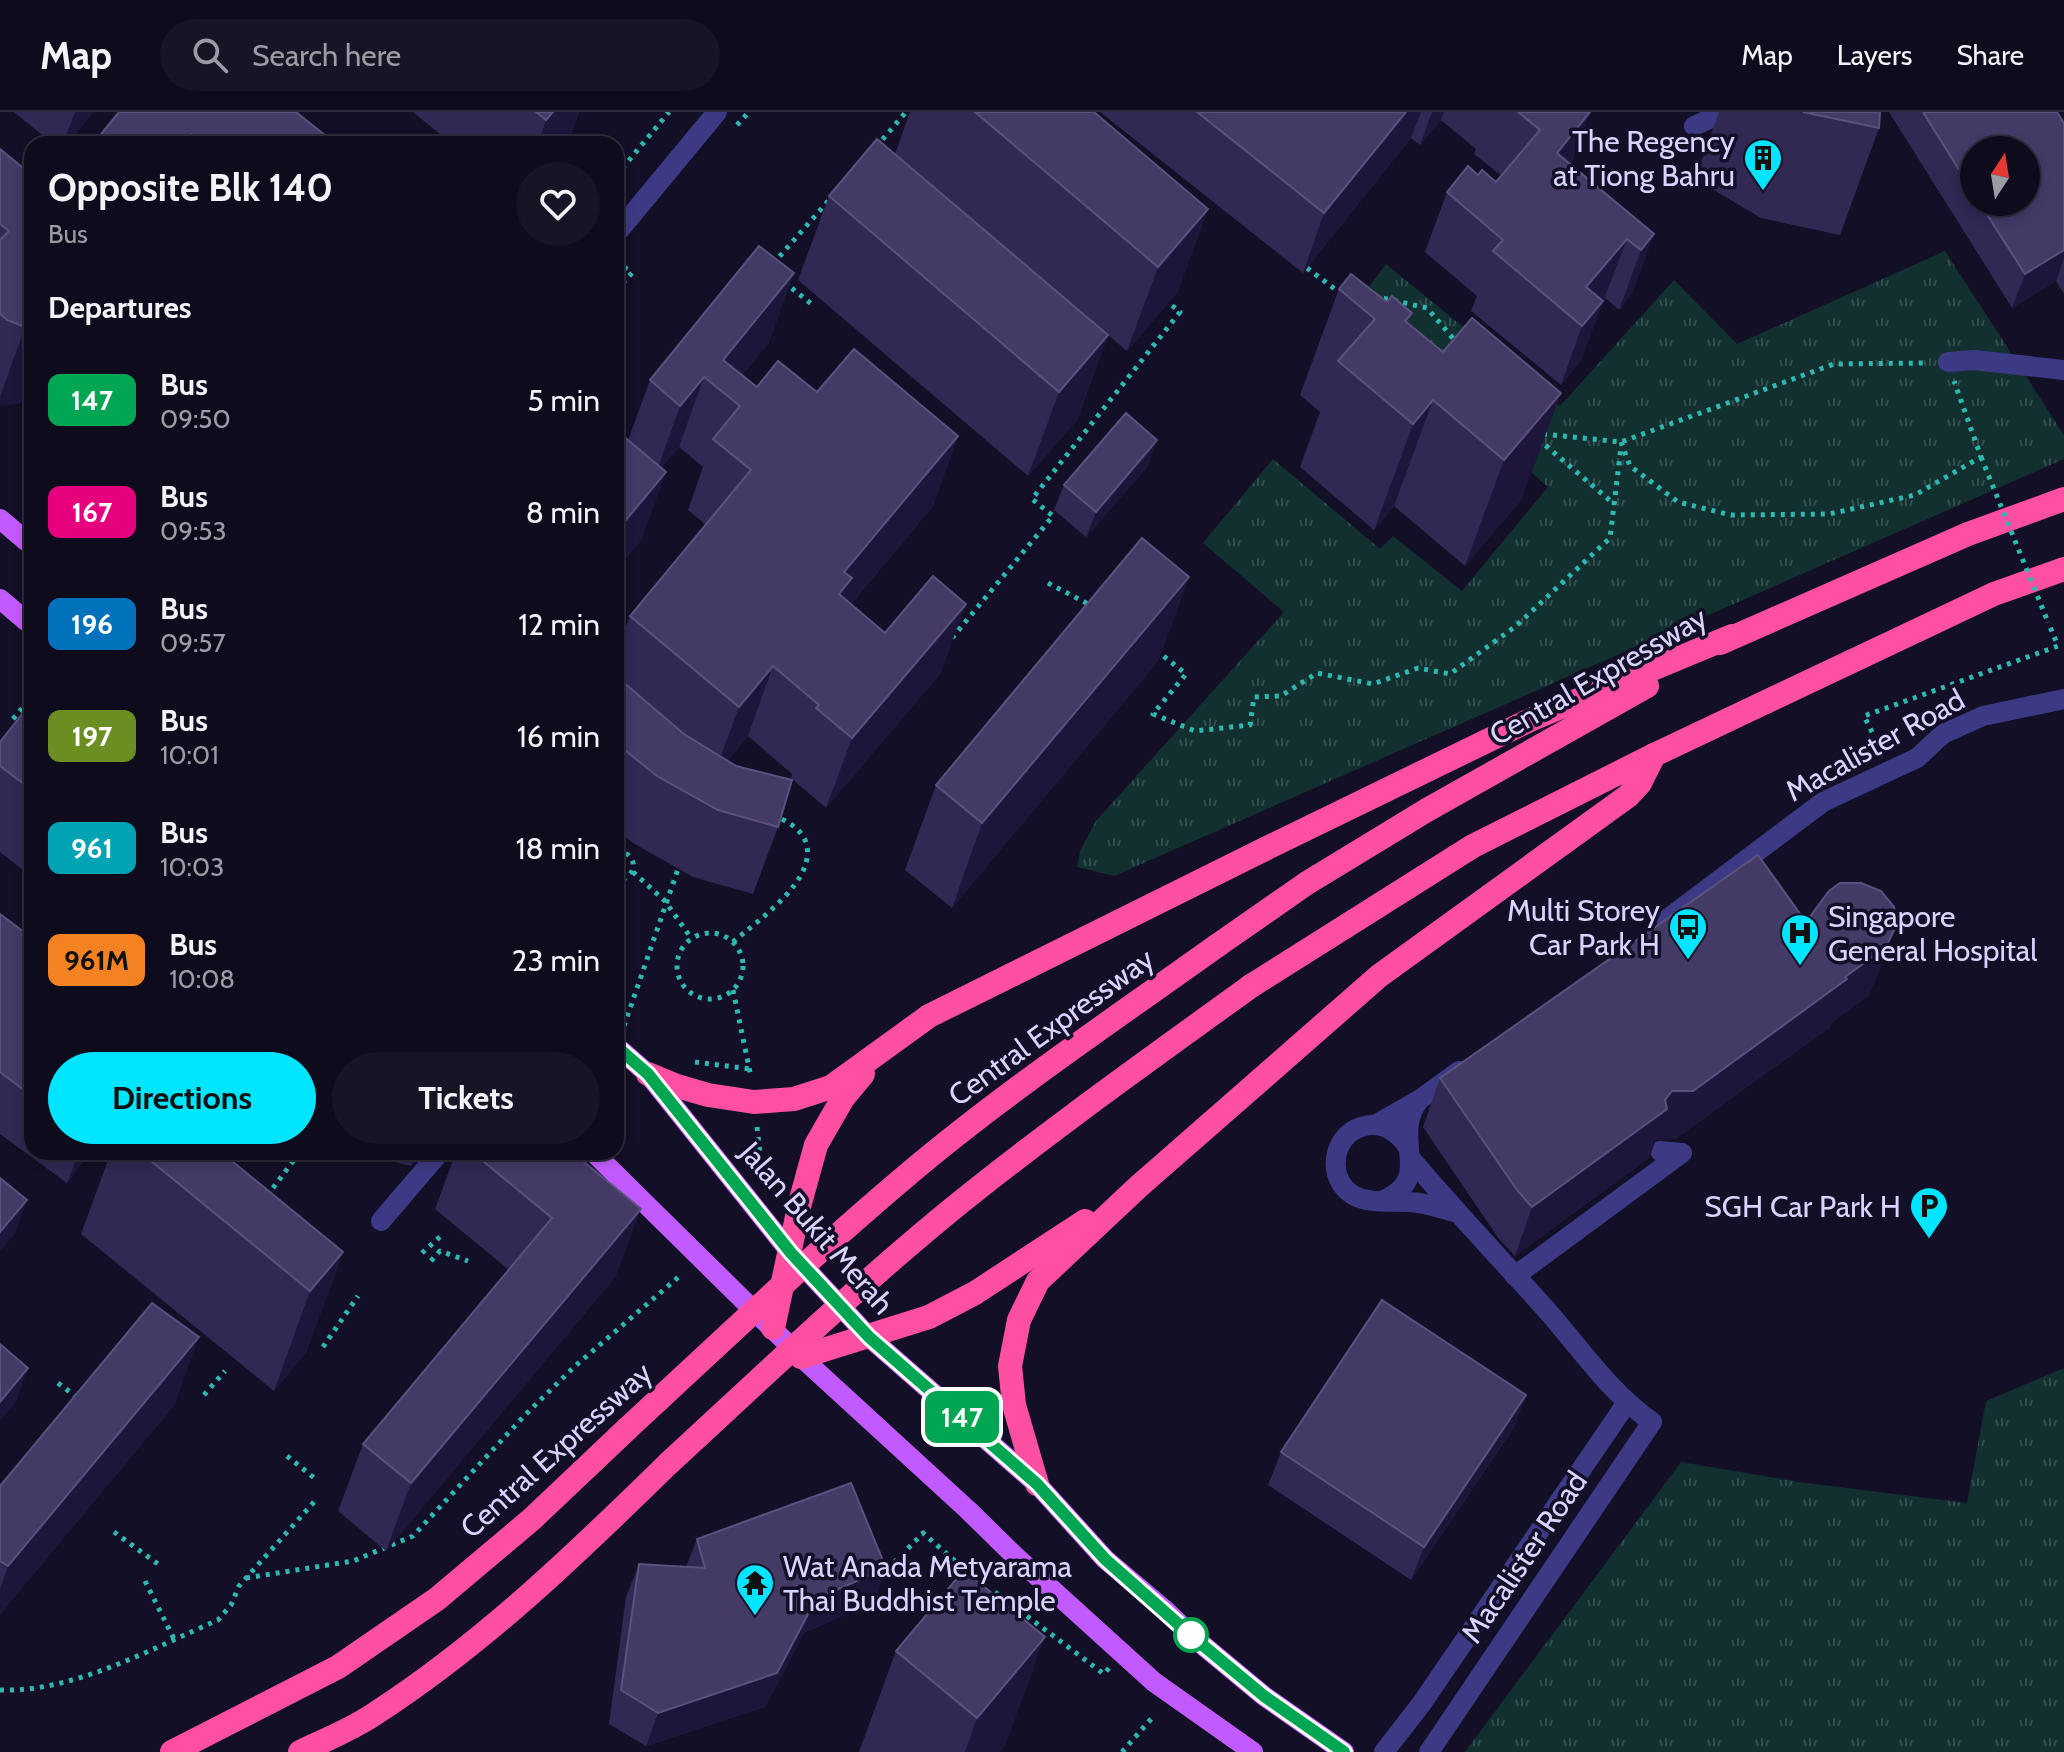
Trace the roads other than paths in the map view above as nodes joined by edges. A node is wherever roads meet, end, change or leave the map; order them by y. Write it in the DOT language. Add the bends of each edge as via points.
graph roads {
  1 [pos="717,112"];
  2 [pos="1725,112"];
  3 [pos="1694,126"];
  4 [pos="624,224"];
  5 [pos="1948,362"];
  6 [pos="2064,370"];
  7 [pos="2064,499"];
  8 [pos="0,519"];
  9 [pos="24,539"];
  10 [pos="2064,569"];
  11 [pos="0,599"];
  12 [pos="24,619"];
  13 [pos="1732,636"];
  14 [pos="2064,699"];
  15 [pos="1654,755"];
  16 [pos="1655,928"];
  17 [pos="882,1051"];
  18 [pos="624,1053"];
  19 [pos="1481,1055"];
  20 [pos="648,1074"];
  21 [pos="1419,1100"];
  22 [pos="1375,1125"];
  23 [pos="1660,1151"];
  24 [pos="1410,1153"];
  25 [pos="433,1160"];
  26 [pos="601,1160"];
  27 [pos="1138,1187"];
  28 [pos="1384,1200"];
  29 [pos="1455,1212"];
  30 [pos="381,1221"];
  31 [pos="791,1253"];
  32 [pos="1515,1276"];
  33 [pos="773,1328"];
  34 [pos="869,1337"];
  35 [pos="801,1357"];
  36 [pos="1626,1404"];
  37 [pos="1037,1484"];
  38 [pos="172,1752"];
  39 [pos="300,1752"];
  40 [pos="1253,1752"];
  41 [pos="1344,1752"];
  42 [pos="1384,1752"];
  43 [pos="1429,1752"];
  1 -- 4 [label="street"];
  2 -- 3 [label="street"];
  5 -- 6 [label="street"];
  7 -- 13 [label="highway, Central Expressway" via="1968,534"];
  8 -- 9 [label="main road"];
  10 -- 15 [label="highway" via="1994,594"];
  11 -- 12 [label="main road"];
  13 -- 17 [label="highway" via="1530,720 1271,846 929,1016"];
  13 -- 38 [label="highway, Central Expressway, bridge" via="1307,883 1060,1057 907,1175 532,1519 437,1599 338,1667"];
  14 -- 16 [label="street, Macalister Road" via="1983,716 1943,734 1917,758 1823,802"];
  15 -- 27 [label="highway" via="1628,796 1379,976"];
  15 -- 39 [label="highway, bridge" via="1473,846 1251,986 1093,1101 940,1219 669,1463 568,1563 474,1642 374,1715"];
  17 -- 20 [label="highway" via="831,1087 794,1099 754,1102 708,1095"];
  17 -- 31 [label="highway" via="843,1098 816,1145"];
  18 -- 20 [label="main road, Jalan Bukit Merah"];
  19 -- 21 [label="street"];
  20 -- 31 [label="main road, Jalan Bukit Merah"];
  21 -- 22 [label="street"];
  21 -- 24 [label="street" via="1409,1124"];
  22 -- 24 [label="street, Macalister Road" via="1399,1134"];
  22 -- 28 [label="street" via="1362,1126 1341,1143 1336,1172 1351,1194"];
  23 -- 32 [label="street" via="1682,1153"];
  24 -- 28 [label="street" via="1411,1173 1405,1185"];
  24 -- 29 [label="street, Macalister Road"];
  25 -- 30 [label="street"];
  26 -- 33 [label="main road"];
  27 -- 34 [label="highway" via="975,1293 929,1317"];
  27 -- 37 [label="highway" via="1038,1281 1019,1320 1010,1366"];
  28 -- 29 [label="street"];
  29 -- 32 [label="street, Macalister Road"];
  31 -- 33 [label="highway"];
  31 -- 34 [label="main road, Jalan Bukit Merah"];
  32 -- 36 [label="street, Macalister Road"];
  33 -- 35 [label="main road"];
  34 -- 35 [label="highway"];
  34 -- 37 [label="main road, Jalan Bukit Merah"];
  35 -- 40 [label="main road" via="1154,1682"];
  36 -- 42 [label="street, Macalister Road"];
  36 -- 43 [label="street, Macalister Road" via="1652,1422"];
  37 -- 41 [label="main road, Jalan Bukit Merah" via="1105,1559 1193,1637"];
}
